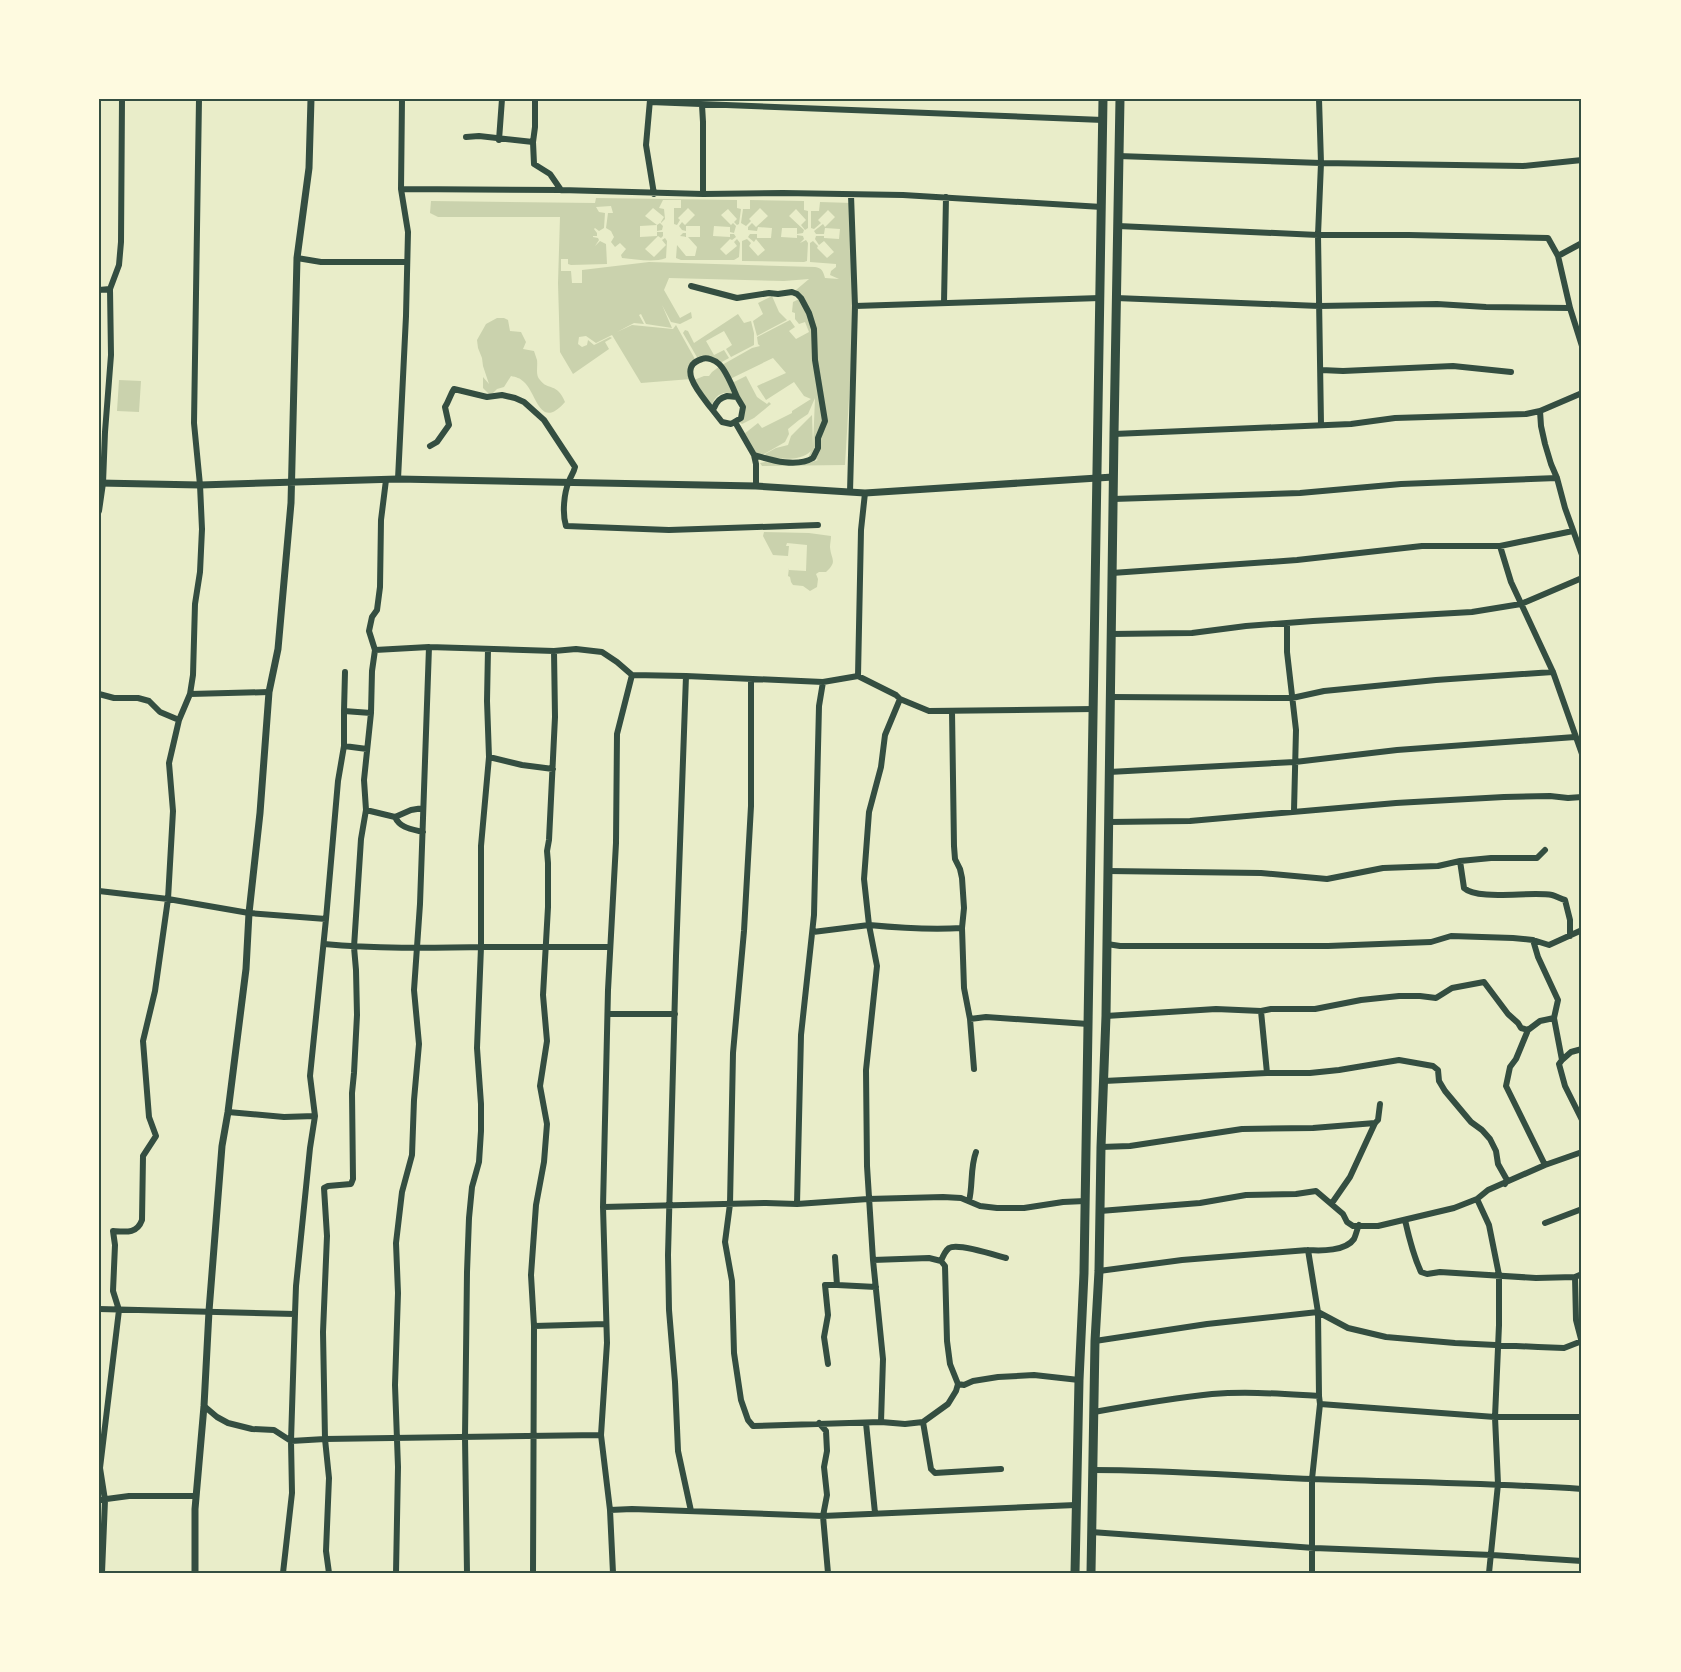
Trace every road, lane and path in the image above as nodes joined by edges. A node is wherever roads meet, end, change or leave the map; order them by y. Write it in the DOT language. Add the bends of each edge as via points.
graph roads {
  1 [pos="122,99"];
  2 [pos="200,99"];
  3 [pos="311,99"];
  4 [pos="402,99"];
  5 [pos="502,99"];
  6 [pos="535,99"];
  7 [pos="1103,99"];
  8 [pos="1120,99"];
  9 [pos="1319,99"];
  10 [pos="650,100"];
  11 [pos="716,101"];
  12 [pos="702,105"];
  13 [pos="1103,120"];
  14 [pos="466,137"];
  15 [pos="499,140"];
  16 [pos="533,142"];
  17 [pos="1118,156"];
  18 [pos="1582,160"];
  19 [pos="1321,163"];
  20 [pos="401,189"];
  21 [pos="561,190"];
  22 [pos="654,194"];
  23 [pos="703,194"];
  24 [pos="850,195"];
  25 [pos="946,197"];
  26 [pos="1102,207"];
  27 [pos="1118,226"];
  28 [pos="1318,235"];
  29 [pos="1582,243"];
  30 [pos="1558,256"];
  31 [pos="297,258"];
  32 [pos="406,262"];
  33 [pos="692,286"];
  34 [pos="110,289"];
  35 [pos="99,290"];
  36 [pos="1100,298"];
  37 [pos="1116,298"];
  38 [pos="944,303"];
  39 [pos="855,306"];
  40 [pos="1318,306"];
  41 [pos="1570,308"];
  42 [pos="1582,346"];
  43 [pos="1321,370"];
  44 [pos="1512,372"];
  45 [pos="1582,393"];
  46 [pos="737,397"];
  47 [pos="711,408"];
  48 [pos="1540,411"];
  49 [pos="735,422"];
  50 [pos="1322,424"];
  51 [pos="1114,434"];
  52 [pos="430,446"];
  53 [pos="754,455"];
  54 [pos="1113,477"];
  55 [pos="1557,477"];
  56 [pos="398,479"];
  57 [pos="1098,479"];
  58 [pos="386,480"];
  59 [pos="568,482"];
  60 [pos="101,483"];
  61 [pos="292,483"];
  62 [pos="200,485"];
  63 [pos="756,486"];
  64 [pos="850,492"];
  65 [pos="865,493"];
  66 [pos="1113,499"];
  67 [pos="99,511"];
  68 [pos="818,525"];
  69 [pos="1573,531"];
  70 [pos="1500,546"];
  71 [pos="1582,555"];
  72 [pos="1112,573"];
  73 [pos="1582,579"];
  74 [pos="1521,604"];
  75 [pos="1287,623"];
  76 [pos="1111,634"];
  77 [pos="429,647"];
  78 [pos="488,649"];
  79 [pos="375,650"];
  80 [pos="554,651"];
  81 [pos="345,672"];
  82 [pos="1553,672"];
  83 [pos="632,675"];
  84 [pos="686,676"];
  85 [pos="858,676"];
  86 [pos="751,679"];
  87 [pos="823,682"];
  88 [pos="269,692"];
  89 [pos="99,694"];
  90 [pos="190,694"];
  91 [pos="1110,697"];
  92 [pos="1292,698"];
  93 [pos="900,699"];
  94 [pos="1094,710"];
  95 [pos="344,711"];
  96 [pos="952,711"];
  97 [pos="371,713"];
  98 [pos="179,720"];
  99 [pos="1575,737"];
  100 [pos="344,746"];
  101 [pos="367,749"];
  102 [pos="1582,754"];
  103 [pos="489,757"];
  104 [pos="1295,762"];
  105 [pos="552,769"];
  106 [pos="1109,772"];
  107 [pos="1582,797"];
  108 [pos="423,808"];
  109 [pos="366,810"];
  110 [pos="1294,811"];
  111 [pos="395,817"];
  112 [pos="1109,822"];
  113 [pos="423,832"];
  114 [pos="1545,850"];
  115 [pos="1460,861"];
  116 [pos="1108,871"];
  117 [pos="99,891"];
  118 [pos="168,899"];
  119 [pos="249,913"];
  120 [pos="326,919"];
  121 [pos="869,925"];
  122 [pos="962,928"];
  123 [pos="1582,930"];
  124 [pos="813,932"];
  125 [pos="1570,936"];
  126 [pos="1533,940"];
  127 [pos="324,944"];
  128 [pos="1107,944"];
  129 [pos="354,947"];
  130 [pos="481,947"];
  131 [pos="610,947"];
  132 [pos="546,948"];
  133 [pos="417,949"];
  134 [pos="1261,1011"];
  135 [pos="608,1014"];
  136 [pos="675,1014"];
  137 [pos="1106,1016"];
  138 [pos="1554,1018"];
  139 [pos="970,1019"];
  140 [pos="1088,1024"];
  141 [pos="1528,1030"];
  142 [pos="1582,1049"];
  143 [pos="1562,1060"];
  144 [pos="974,1069"];
  145 [pos="1267,1073"];
  146 [pos="1104,1081"];
  147 [pos="1380,1104"];
  148 [pos="228,1112"];
  149 [pos="315,1116"];
  150 [pos="1582,1120"];
  151 [pos="1375,1123"];
  152 [pos="1101,1147"];
  153 [pos="976,1152"];
  154 [pos="1582,1152"];
  155 [pos="1545,1165"];
  156 [pos="1505,1184"];
  157 [pos="868,1199"];
  158 [pos="1477,1199"];
  159 [pos="969,1201"];
  160 [pos="1085,1201"];
  161 [pos="1332,1203"];
  162 [pos="730,1204"];
  163 [pos="797,1204"];
  164 [pos="669,1205"];
  165 [pos="603,1207"];
  166 [pos="1582,1209"];
  167 [pos="1100,1211"];
  168 [pos="1405,1220"];
  169 [pos="1545,1223"];
  170 [pos="1359,1225"];
  171 [pos="1308,1250"];
  172 [pos="835,1257"];
  173 [pos="1006,1258"];
  174 [pos="873,1260"];
  175 [pos="941,1260"];
  176 [pos="1099,1271"];
  177 [pos="1582,1274"];
  178 [pos="1498,1275"];
  179 [pos="1575,1277"];
  180 [pos="837,1285"];
  181 [pos="876,1287"];
  182 [pos="99,1309"];
  183 [pos="119,1310"];
  184 [pos="209,1311"];
  185 [pos="1318,1312"];
  186 [pos="295,1314"];
  187 [pos="606,1324"];
  188 [pos="534,1326"];
  189 [pos="1095,1341"];
  190 [pos="1582,1342"];
  191 [pos="1498,1344"];
  192 [pos="828,1364"];
  193 [pos="1079,1380"];
  194 [pos="958,1384"];
  195 [pos="1318,1396"];
  196 [pos="1320,1404"];
  197 [pos="204,1406"];
  198 [pos="1094,1412"];
  199 [pos="1496,1417"];
  200 [pos="1582,1417"];
  201 [pos="881,1422"];
  202 [pos="923,1422"];
  203 [pos="819,1423"];
  204 [pos="866,1423"];
  205 [pos="533,1435"];
  206 [pos="601,1435"];
  207 [pos="465,1437"];
  208 [pos="397,1438"];
  209 [pos="325,1439"];
  210 [pos="291,1441"];
  211 [pos="1001,1469"];
  212 [pos="1093,1470"];
  213 [pos="1312,1479"];
  214 [pos="1497,1484"];
  215 [pos="1582,1489"];
  216 [pos="196,1496"];
  217 [pos="102,1500"];
  218 [pos="1076,1505"];
  219 [pos="610,1510"];
  220 [pos="691,1511"];
  221 [pos="875,1514"];
  222 [pos="824,1516"];
  223 [pos="1091,1532"];
  224 [pos="1314,1548"];
  225 [pos="1492,1555"];
  226 [pos="1582,1561"];
  227 [pos="102,1573"];
  228 [pos="195,1573"];
  229 [pos="283,1573"];
  230 [pos="329,1573"];
  231 [pos="396,1573"];
  232 [pos="467,1573"];
  233 [pos="533,1573"];
  234 [pos="614,1573"];
  235 [pos="828,1573"];
  236 [pos="1075,1573"];
  237 [pos="1091,1573"];
  238 [pos="1312,1573"];
  239 [pos="1489,1573"];
  1 -- 34 [label="street" via="121,242"];
  2 -- 62 [label="street" via="194,423"];
  3 -- 31 [label="street" via="309,168"];
  4 -- 20 [label="street"];
  5 -- 15 [label="street"];
  6 -- 16 [label="street"];
  7 -- 13 [label="highway"];
  8 -- 17 [label="highway"];
  9 -- 19 [label="street"];
  10 -- 12 [label="street"];
  10 -- 22 [label="street" via="646,145"];
  11 -- 12 [label="street"];
  11 -- 13 [label="street"];
  12 -- 23 [label="street"];
  13 -- 26 [label="highway"];
  14 -- 15 [label="street"];
  15 -- 16 [label="street"];
  16 -- 21 [label="street" via="534,164 550,174"];
  17 -- 19 [label="street"];
  17 -- 27 [label="highway"];
  18 -- 19 [label="street" via="1523,166"];
  19 -- 28 [label="street"];
  20 -- 21 [label="street"];
  20 -- 32 [label="street" via="408,232"];
  21 -- 22 [label="street"];
  22 -- 23 [label="street"];
  23 -- 24 [label="street"];
  24 -- 25 [label="street"];
  24 -- 39 [label="street"];
  25 -- 26 [label="street"];
  25 -- 38 [label="street"];
  26 -- 36 [label="highway"];
  27 -- 28 [label="street"];
  27 -- 37 [label="highway"];
  28 -- 30 [label="street" via="1548,238"];
  28 -- 40 [label="street"];
  29 -- 30 [label="street"];
  30 -- 41 [label="street"];
  31 -- 32 [label="street" via="321,262"];
  31 -- 61 [label="street"];
  32 -- 56 [label="street"];
  33 -- 53 [label="street" via="737,298 792,292 810,313 825,421 818,448 813,458 799,463"];
  34 -- 35 [label="street"];
  34 -- 60 [label="street" via="111,355"];
  36 -- 38 [label="street"];
  36 -- 57 [label="highway"];
  37 -- 40 [label="street"];
  37 -- 51 [label="highway"];
  38 -- 39 [label="street"];
  39 -- 64 [label="street"];
  40 -- 41 [label="street"];
  40 -- 43 [label="street"];
  41 -- 42 [label="street"];
  43 -- 44 [label="street" via="1453,366"];
  43 -- 50 [label="street"];
  45 -- 48 [label="street"];
  46 -- 47 [label="street" via="722,397"];
  46 -- 47 [label="street" via="721,365 702,359 693,364 690,373"];
  46 -- 49 [label="street" via="743,412"];
  47 -- 49 [label="street" via="722,422"];
  48 -- 50 [label="street"];
  48 -- 55 [label="street" via="1545,444"];
  49 -- 53 [label="street"];
  50 -- 51 [label="street"];
  51 -- 54 [label="highway"];
  52 -- 59 [label="street" via="449,425 445,407 454,389 487,397 502,395 524,402 544,420 575,467"];
  53 -- 63 [label="street"];
  54 -- 57 [label="street"];
  54 -- 66 [label="highway"];
  55 -- 66 [label="street" via="1300,493"];
  55 -- 69 [label="street"];
  56 -- 58 [label="street"];
  56 -- 59 [label="street"];
  57 -- 65 [label="street"];
  57 -- 94 [label="highway"];
  58 -- 61 [label="street"];
  58 -- 79 [label="street" via="380,587 369,631"];
  59 -- 63 [label="street"];
  59 -- 68 [label="street" via="566,526 669,530"];
  60 -- 62 [label="street"];
  60 -- 67 [label="street"];
  61 -- 62 [label="street"];
  61 -- 88 [label="street" via="278,649"];
  62 -- 90 [label="street" via="200,572"];
  63 -- 64 [label="street"];
  64 -- 65 [label="street"];
  65 -- 85 [label="street"];
  66 -- 72 [label="highway"];
  69 -- 70 [label="street"];
  69 -- 71 [label="street"];
  70 -- 72 [label="street" via="1422,546 1297,560"];
  70 -- 74 [label="street"];
  72 -- 76 [label="highway"];
  73 -- 74 [label="street"];
  74 -- 75 [label="street" via="1472,612"];
  74 -- 82 [label="street"];
  75 -- 76 [label="street" via="1192,633"];
  75 -- 92 [label="street"];
  76 -- 91 [label="highway"];
  77 -- 78 [label="street"];
  77 -- 79 [label="street"];
  77 -- 108 [label="street"];
  78 -- 80 [label="street"];
  78 -- 103 [label="street"];
  79 -- 97 [label="street"];
  80 -- 83 [label="street" via="602,652"];
  80 -- 105 [label="street"];
  81 -- 95 [label="street"];
  82 -- 92 [label="street" via="1324,691"];
  82 -- 99 [label="street"];
  83 -- 84 [label="street"];
  83 -- 131 [label="street" via="617,734"];
  84 -- 86 [label="street"];
  84 -- 136 [label="street"];
  85 -- 87 [label="street"];
  85 -- 93 [label="street"];
  86 -- 87 [label="street"];
  86 -- 162 [label="street" via="751,806 733,1053"];
  87 -- 124 [label="street" via="818,717"];
  88 -- 90 [label="street"];
  88 -- 119 [label="street"];
  89 -- 98 [label="street" via="149,701 160,712"];
  90 -- 98 [label="street"];
  91 -- 92 [label="street"];
  91 -- 106 [label="highway"];
  92 -- 104 [label="street"];
  93 -- 96 [label="street" via="928,711"];
  93 -- 121 [label="street" via="885,735 869,812 864,879"];
  94 -- 96 [label="street"];
  94 -- 140 [label="highway"];
  95 -- 97 [label="street"];
  95 -- 100 [label="street"];
  96 -- 122 [label="street" via="954,846 962,878"];
  97 -- 101 [label="street"];
  98 -- 118 [label="street" via="169,763 173,811"];
  99 -- 102 [label="street"];
  99 -- 104 [label="street"];
  100 -- 101 [label="street"];
  100 -- 120 [label="street"];
  101 -- 109 [label="street"];
  103 -- 105 [label="street"];
  103 -- 130 [label="street" via="481,846"];
  104 -- 106 [label="street"];
  104 -- 110 [label="street"];
  105 -- 132 [label="street"];
  106 -- 112 [label="highway"];
  107 -- 110 [label="street" via="1504,797"];
  108 -- 111 [label="street"];
  108 -- 113 [label="street"];
  109 -- 111 [label="street"];
  109 -- 129 [label="street"];
  110 -- 112 [label="street" via="1190,821"];
  111 -- 113 [label="street" via="403,826"];
  112 -- 116 [label="highway"];
  113 -- 133 [label="street"];
  114 -- 115 [label="street" via="1537,858"];
  115 -- 116 [label="street" via="1383,868 1327,879 1240,872"];
  115 -- 125 [label="street" via="1468,893 1553,895 1565,900"];
  116 -- 128 [label="highway"];
  117 -- 118 [label="street"];
  118 -- 119 [label="street"];
  118 -- 183 [label="street" via="155,991 143,1041 149,1117 156,1136 143,1156 140,1227 128,1233 113,1231 113,1291"];
  119 -- 120 [label="street"];
  119 -- 148 [label="street"];
  120 -- 127 [label="street"];
  121 -- 122 [label="street"];
  121 -- 124 [label="street"];
  121 -- 157 [label="street" via="877,966 866,1070"];
  122 -- 139 [label="street" via="964,988"];
  123 -- 125 [label="street"];
  124 -- 163 [label="street" via="801,1035"];
  125 -- 126 [label="street" via="1549,945"];
  126 -- 128 [label="street" via="1451,936 1431,942 1328,946"];
  126 -- 138 [label="street" via="1558,1000"];
  127 -- 129 [label="street"];
  127 -- 149 [label="street" via="310,1076"];
  128 -- 137 [label="highway"];
  129 -- 133 [label="street"];
  129 -- 209 [label="street" via="357,1015 352,1094 353,1179 351,1184 324,1188"];
  130 -- 132 [label="street"];
  130 -- 133 [label="street"];
  130 -- 207 [label="street" via="477,1048 481,1131 469,1218"];
  131 -- 132 [label="street"];
  131 -- 135 [label="street"];
  132 -- 188 [label="street" via="543,994 547,1041 540,1086 547,1124 531,1275"];
  133 -- 208 [label="street" via="414,990 419,1044 412,1155 402,1192 396,1243"];
  134 -- 137 [label="street" via="1216,1009"];
  134 -- 141 [label="street" via="1315,1009 1399,996 1436,998 1452,988 1484,982 1508,1014"];
  134 -- 145 [label="street"];
  135 -- 136 [label="street"];
  135 -- 165 [label="street"];
  136 -- 164 [label="street"];
  137 -- 146 [label="highway"];
  138 -- 141 [label="street" via="1540,1021"];
  138 -- 143 [label="street"];
  139 -- 140 [label="street"];
  139 -- 144 [label="street"];
  140 -- 160 [label="highway"];
  141 -- 155 [label="street" via="1510,1067 1506,1086"];
  142 -- 143 [label="street"];
  143 -- 150 [label="street" via="1558,1064 1565,1086"];
  145 -- 146 [label="street"];
  145 -- 156 [label="street" via="1320,1072 1399,1060 1433,1066 1445,1091 1490,1139 1507,1180"];
  146 -- 152 [label="highway"];
  147 -- 151 [label="street"];
  148 -- 149 [label="street"];
  148 -- 184 [label="street"];
  149 -- 186 [label="street"];
  151 -- 152 [label="street" via="1242,1130"];
  151 -- 161 [label="street" via="1350,1177"];
  152 -- 167 [label="highway"];
  153 -- 159 [label="street"];
  154 -- 155 [label="street"];
  155 -- 156 [label="street"];
  156 -- 158 [label="street"];
  157 -- 159 [label="street" via="943,1197"];
  157 -- 163 [label="street"];
  157 -- 174 [label="street"];
  158 -- 168 [label="street"];
  158 -- 178 [label="street" via="1489,1225"];
  159 -- 160 [label="street" via="997,1208"];
  160 -- 193 [label="highway"];
  161 -- 167 [label="street" via="1317,1191"];
  161 -- 170 [label="street" via="1347,1222"];
  162 -- 163 [label="street"];
  162 -- 164 [label="street"];
  162 -- 203 [label="street" via="725,1242 732,1281 734,1353 748,1420 753,1426"];
  164 -- 165 [label="street"];
  164 -- 220 [label="street" via="669,1310 678,1451"];
  165 -- 187 [label="street"];
  166 -- 169 [label="street"];
  167 -- 176 [label="highway"];
  168 -- 170 [label="street" via="1378,1226"];
  168 -- 178 [label="street" via="1421,1272"];
  170 -- 171 [label="street" via="1347,1245 1325,1251"];
  171 -- 176 [label="street"];
  171 -- 185 [label="street"];
  172 -- 180 [label="street"];
  173 -- 175 [label="street" via="955,1247 946,1251"];
  174 -- 175 [label="street"];
  174 -- 181 [label="street"];
  175 -- 194 [label="street" via="945,1269 950,1364"];
  176 -- 189 [label="highway"];
  177 -- 179 [label="street"];
  178 -- 179 [label="street"];
  178 -- 191 [label="street"];
  179 -- 190 [label="street" via="1576,1320"];
  180 -- 181 [label="street"];
  180 -- 192 [label="street" via="825,1285"];
  181 -- 201 [label="street" via="883,1359"];
  182 -- 183 [label="street"];
  183 -- 184 [label="street"];
  183 -- 217 [label="street" via="100,1468"];
  184 -- 186 [label="street"];
  184 -- 197 [label="street"];
  185 -- 189 [label="street"];
  185 -- 191 [label="street" via="1348,1328 1386,1336"];
  185 -- 195 [label="street"];
  186 -- 210 [label="street"];
  187 -- 188 [label="street"];
  187 -- 206 [label="street"];
  188 -- 205 [label="street"];
  189 -- 198 [label="highway"];
  190 -- 191 [label="street" via="1564,1348"];
  191 -- 199 [label="street"];
  193 -- 194 [label="street" via="1034,1374"];
  193 -- 218 [label="highway"];
  194 -- 202 [label="street" via="948,1404"];
  195 -- 196 [label="street"];
  195 -- 198 [label="street" via="1213,1394"];
  196 -- 199 [label="street"];
  196 -- 213 [label="street"];
  197 -- 210 [label="street" via="228,1423 274,1430"];
  197 -- 216 [label="street"];
  198 -- 212 [label="highway"];
  199 -- 200 [label="street"];
  199 -- 214 [label="street"];
  201 -- 202 [label="street"];
  201 -- 204 [label="street"];
  202 -- 211 [label="street" via="935,1473"];
  203 -- 204 [label="street"];
  203 -- 222 [label="street" via="826,1431"];
  204 -- 221 [label="street"];
  205 -- 206 [label="street"];
  205 -- 207 [label="street"];
  205 -- 233 [label="street"];
  206 -- 219 [label="street"];
  207 -- 208 [label="street"];
  207 -- 232 [label="street"];
  208 -- 209 [label="street"];
  208 -- 231 [label="street"];
  209 -- 210 [label="street"];
  209 -- 230 [label="street"];
  210 -- 229 [label="street" via="292,1493"];
  212 -- 213 [label="street"];
  212 -- 223 [label="highway"];
  213 -- 214 [label="street"];
  213 -- 224 [label="street"];
  214 -- 215 [label="street"];
  214 -- 225 [label="street"];
  216 -- 217 [label="street"];
  216 -- 228 [label="street"];
  217 -- 227 [label="street"];
  218 -- 221 [label="street"];
  218 -- 236 [label="highway"];
  219 -- 220 [label="street"];
  219 -- 234 [label="street"];
  220 -- 222 [label="street"];
  221 -- 222 [label="street"];
  222 -- 235 [label="street"];
  223 -- 224 [label="street"];
  223 -- 237 [label="highway"];
  224 -- 225 [label="street"];
  224 -- 238 [label="street"];
  225 -- 226 [label="street"];
  225 -- 239 [label="street"];
}
